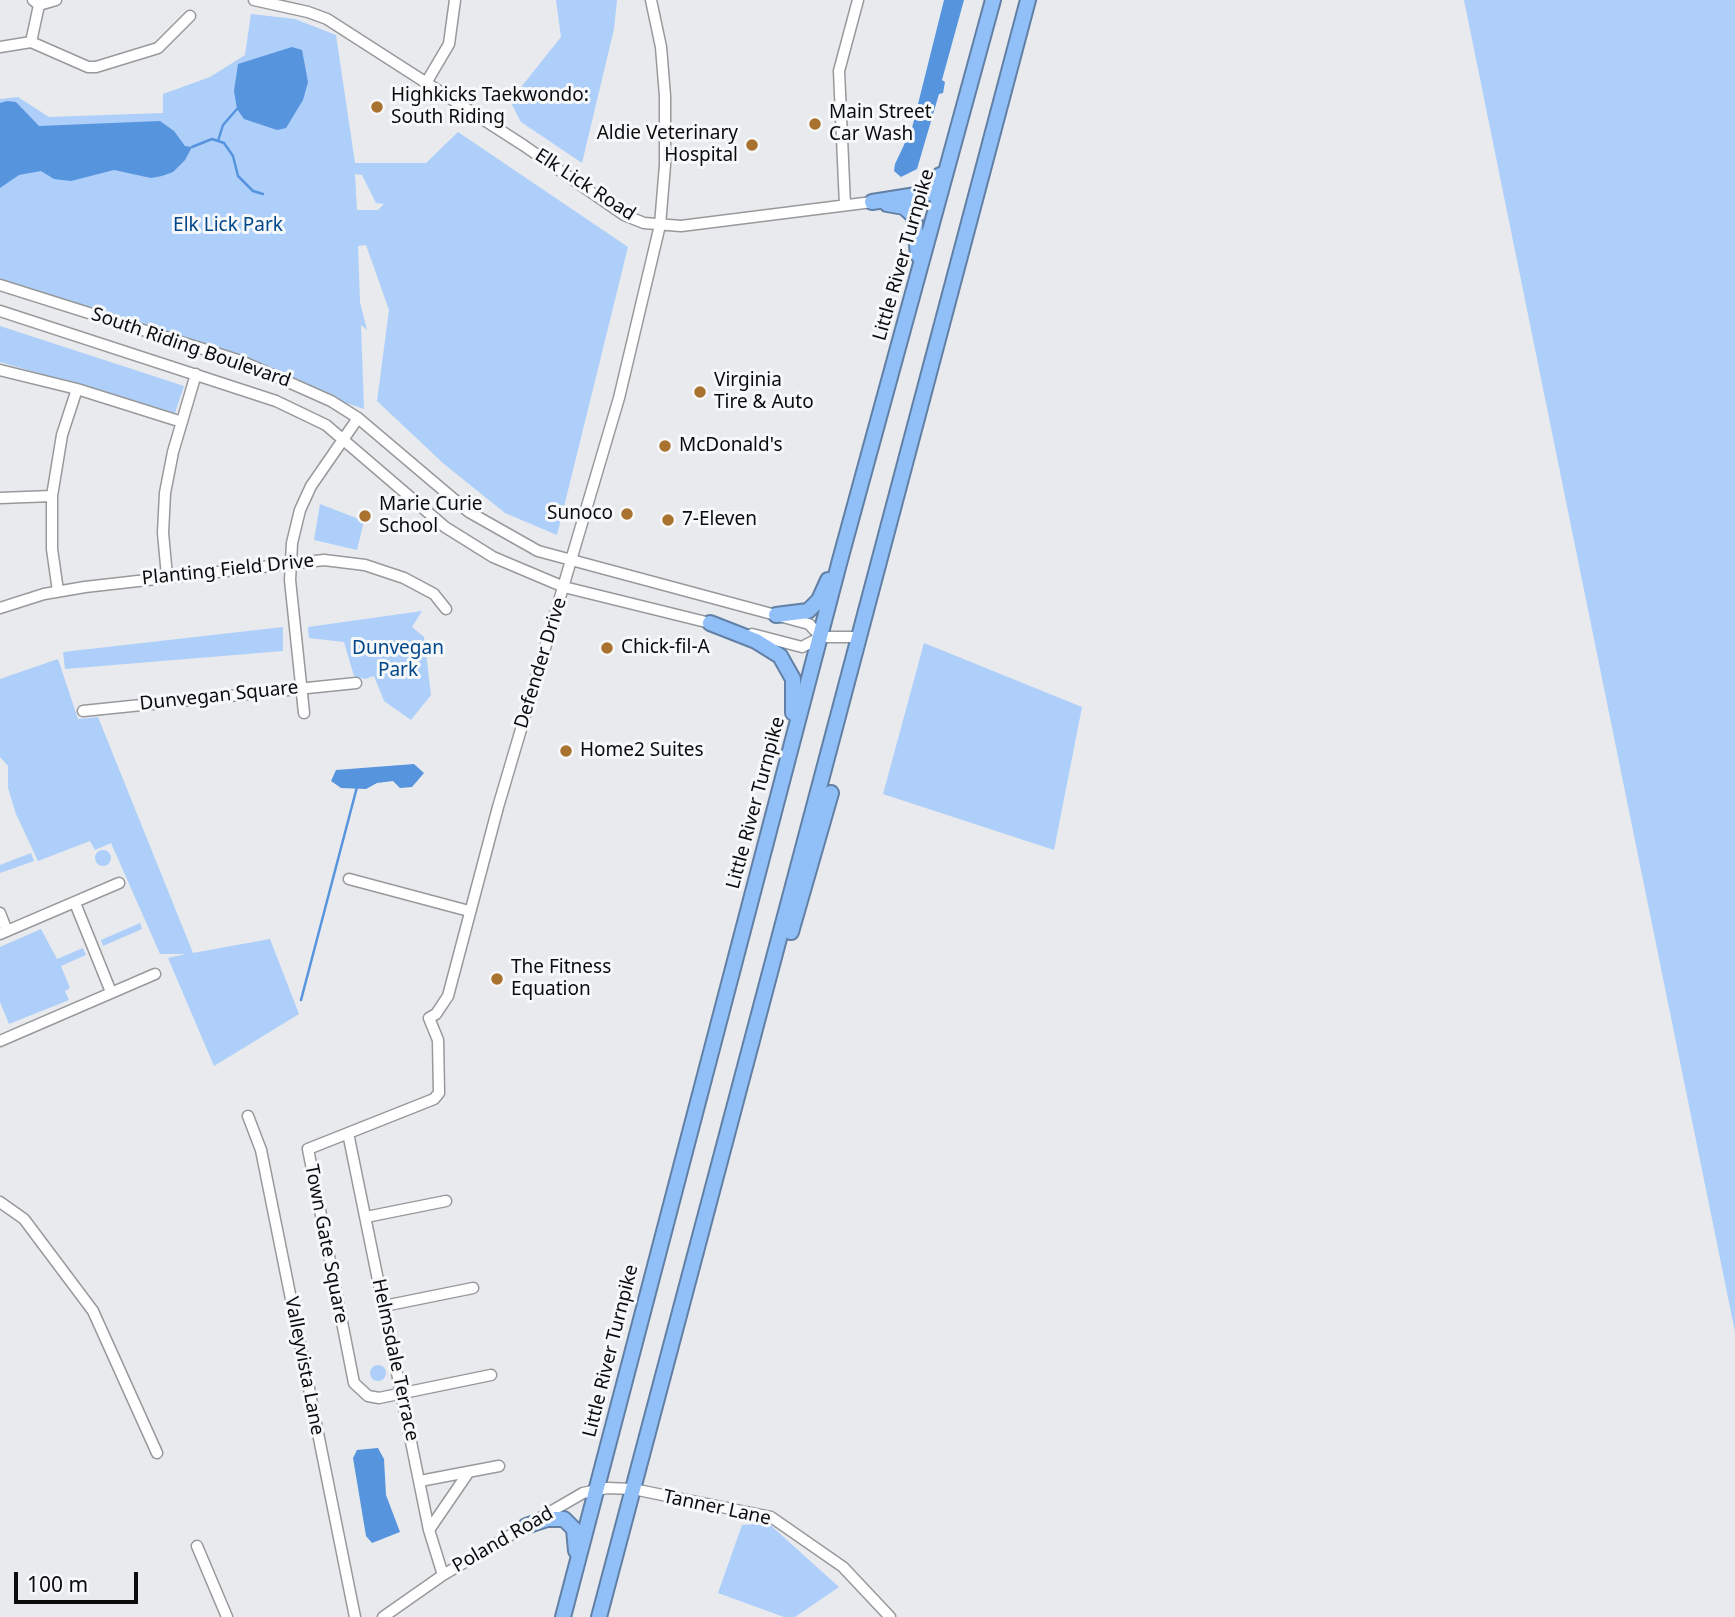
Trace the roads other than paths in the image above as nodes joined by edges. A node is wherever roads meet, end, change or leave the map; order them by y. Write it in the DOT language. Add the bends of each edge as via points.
graph roads {
  1 [pos="56,0"];
  2 [pos="254,0"];
  3 [pos="454,0"];
  4 [pos="651,0"];
  5 [pos="858,0"];
  6 [pos="993,0"];
  7 [pos="1028,0"];
  8 [pos="36,2"];
  9 [pos="267,2"];
  10 [pos="190,16"];
  11 [pos="31,42"];
  12 [pos="0,47"];
  13 [pos="426,83"];
  14 [pos="958,133"];
  15 [pos="872,202"];
  16 [pos="845,205"];
  17 [pos="660,225"];
  18 [pos="918,272"];
  19 [pos="0,285"];
  20 [pos="0,311"];
  21 [pos="0,370"];
  22 [pos="196,374"];
  23 [pos="77,389"];
  24 [pos="358,418"];
  25 [pos="182,422"];
  26 [pos="344,440"];
  27 [pos="52,496"];
  28 [pos="0,498"];
  29 [pos="845,543"];
  30 [pos="290,562"];
  31 [pos="573,562"];
  32 [pos="167,576"];
  33 [pos="564,587"];
  34 [pos="58,591"];
  35 [pos="0,608"];
  36 [pos="446,609"];
  37 [pos="776,615"];
  38 [pos="710,623"];
  39 [pos="821,637"];
  40 [pos="857,637"];
  41 [pos="356,683"];
  42 [pos="302,687"];
  43 [pos="83,711"];
  44 [pos="304,713"];
  45 [pos="784,776"];
  46 [pos="831,793"];
  47 [pos="349,879"];
  48 [pos="119,883"];
  49 [pos="75,903"];
  50 [pos="469,911"];
  51 [pos="0,913"];
  52 [pos="3,932"];
  53 [pos="155,974"];
  54 [pos="769,978"];
  55 [pos="111,992"];
  56 [pos="1,1038"];
  57 [pos="438,1095"];
  58 [pos="248,1116"];
  59 [pos="348,1133"];
  60 [pos="446,1201"];
  61 [pos="0,1202"];
  62 [pos="366,1217"];
  63 [pos="473,1288"];
  64 [pos="384,1306"];
  65 [pos="491,1375"];
  66 [pos="403,1394"];
  67 [pos="157,1453"];
  68 [pos="499,1466"];
  69 [pos="468,1473"];
  70 [pos="419,1481"];
  71 [pos="596,1489"];
  72 [pos="633,1489"];
  73 [pos="526,1525"];
  74 [pos="429,1530"];
  75 [pos="197,1546"];
  76 [pos="443,1575"];
  77 [pos="572,1580"];
  78 [pos="227,1617"];
  79 [pos="355,1617"];
  80 [pos="383,1617"];
  81 [pos="563,1617"];
  82 [pos="598,1617"];
  83 [pos="890,1617"];
  1 -- 8 [label="street"];
  2 -- 9 [label="street, Elk Lick Road"];
  3 -- 13 [label="street" via="449,44"];
  4 -- 17 [label="street, Defender Drive" via="665,99"];
  5 -- 16 [label="street" via="839,71"];
  6 -- 14 [label="highway, Little River Turnpike"];
  7 -- 40 [label="highway"];
  8 -- 11 [label="street"];
  9 -- 13 [label="street, Elk Lick Road" via="327,19"];
  10 -- 11 [label="street" via="158,48 96,67"];
  11 -- 12 [label="street"];
  13 -- 17 [label="street, Elk Lick Road" via="624,215"];
  14 -- 15 [label="highway" via="929,193"];
  14 -- 18 [label="highway, Little River Turnpike"];
  15 -- 16 [label="street, Elk Lick Road"];
  15 -- 18 [label="highway" via="904,207 914,216"];
  16 -- 17 [label="street, Elk Lick Road"];
  17 -- 31 [label="street, Defender Drive" via="622,387"];
  18 -- 29 [label="highway, Little River Turnpike"];
  19 -- 24 [label="street, South Riding Boulevard" via="241,362 281,377"];
  20 -- 22 [label="street, South Riding Boulevard"];
  21 -- 23 [label="street"];
  22 -- 25 [label="street"];
  22 -- 26 [label="street, South Riding Boulevard" via="276,401 326,425"];
  23 -- 25 [label="street"];
  23 -- 27 [label="street" via="62,435"];
  24 -- 26 [label="street"];
  24 -- 31 [label="street, South Riding Boulevard" via="468,512 538,551"];
  25 -- 32 [label="street" via="165,493"];
  26 -- 30 [label="street" via="305,498"];
  26 -- 33 [label="street, South Riding Boulevard" via="467,542"];
  27 -- 28 [label="street"];
  27 -- 34 [label="street"];
  29 -- 37 [label="highway" via="815,606 802,614"];
  29 -- 39 [label="highway, Little River Turnpike"];
  30 -- 32 [label="street, Planting Field Drive"];
  30 -- 36 [label="street, Planting Field Drive" via="345,562 385,570 434,594"];
  30 -- 42 [label="street"];
  31 -- 33 [label="street, Defender Drive"];
  31 -- 37 [label="street, South Riding Boulevard"];
  32 -- 34 [label="street, Planting Field Drive"];
  33 -- 38 [label="street, South Riding Boulevard"];
  33 -- 50 [label="street, Defender Drive"];
  34 -- 35 [label="street, Planting Field Drive"];
  37 -- 39 [label="street, South Riding Boulevard" via="809,624"];
  38 -- 39 [label="street, South Riding Boulevard" via="802,648"];
  38 -- 45 [label="highway" via="767,646 790,671 795,698"];
  39 -- 40 [label="street, South Riding Boulevard"];
  39 -- 45 [label="highway, Little River Turnpike"];
  40 -- 54 [label="highway"];
  41 -- 42 [label="street, Dunvegan Square"];
  42 -- 43 [label="street, Dunvegan Square"];
  42 -- 44 [label="street"];
  45 -- 71 [label="highway, Little River Turnpike"];
  46 -- 54 [label="highway" via="792,931"];
  47 -- 50 [label="street"];
  48 -- 49 [label="street"];
  49 -- 52 [label="street"];
  49 -- 55 [label="street"];
  50 -- 57 [label="street, Defender Drive" via="448,996 429,1018 438,1040"];
  51 -- 52 [label="street"];
  53 -- 55 [label="street"];
  54 -- 72 [label="highway"];
  55 -- 56 [label="street"];
  57 -- 59 [label="street, Town Gate Square"];
  58 -- 79 [label="street, Valleyvista Lane" via="260,1144"];
  59 -- 62 [label="street, Helmsdale Terrace"];
  59 -- 66 [label="street, Town Gate Square" via="308,1149 352,1376 368,1396"];
  60 -- 62 [label="street"];
  61 -- 67 [label="street" via="24,1219 93,1311"];
  62 -- 64 [label="street, Helmsdale Terrace"];
  63 -- 64 [label="street"];
  64 -- 66 [label="street, Helmsdale Terrace"];
  65 -- 66 [label="street"];
  66 -- 70 [label="street, Helmsdale Terrace"];
  68 -- 69 [label="street"];
  69 -- 70 [label="street"];
  69 -- 74 [label="street"];
  70 -- 74 [label="street, Helmsdale Terrace"];
  71 -- 72 [label="street, Poland Road"];
  71 -- 73 [label="street, Poland Road"];
  71 -- 77 [label="highway, Little River Turnpike"];
  72 -- 82 [label="highway"];
  72 -- 83 [label="street, Tanner Lane" via="771,1517 842,1567"];
  73 -- 76 [label="street, Poland Road"];
  73 -- 77 [label="highway" via="555,1518 568,1521 576,1541"];
  74 -- 76 [label="street, Helmsdale Terrace"];
  75 -- 78 [label="street"];
  76 -- 80 [label="street, Poland Road"];
  77 -- 81 [label="highway, Little River Turnpike"];
}
